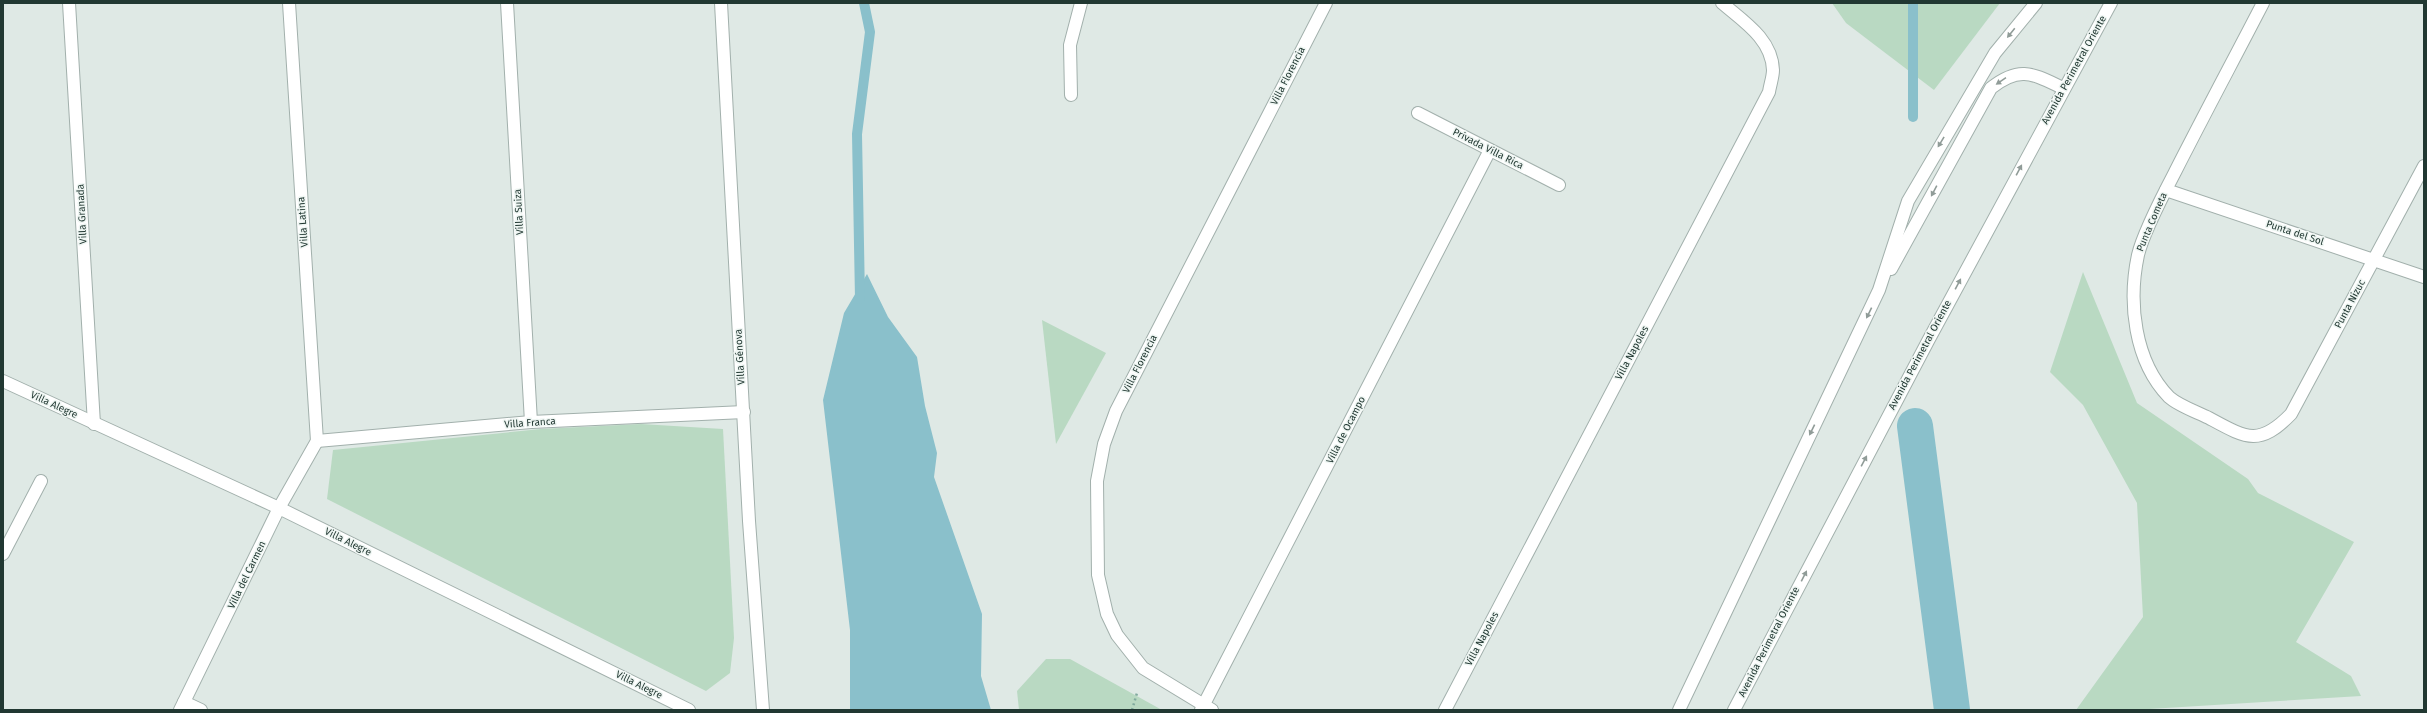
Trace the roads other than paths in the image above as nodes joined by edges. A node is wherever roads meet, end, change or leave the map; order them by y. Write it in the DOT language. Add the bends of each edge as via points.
graph roads {
  1 [pos="69,3"];
  2 [pos="290,3"];
  3 [pos="507,3"];
  4 [pos="721,3"];
  5 [pos="1081,3"];
  6 [pos="1326,3"];
  7 [pos="1722,3"];
  8 [pos="2036,3"];
  9 [pos="2111,3"];
  10 [pos="2263,3"];
  11 [pos="2063,88"];
  12 [pos="1071,95"];
  13 [pos="1418,113"];
  14 [pos="1490,150"];
  15 [pos="2424,166"];
  16 [pos="1559,185"];
  17 [pos="2166,190"];
  18 [pos="2374,258"];
  19 [pos="2424,277"];
  20 [pos="1879,290"];
  21 [pos="3,381"];
  22 [pos="744,412"];
  23 [pos="531,422"];
  24 [pos="94,424"];
  25 [pos="2267,435"];
  26 [pos="317,441"];
  27 [pos="42,481"];
  28 [pos="279,508"];
  29 [pos="3,554"];
  30 [pos="182,706"];
  31 [pos="1205,709"];
  32 [pos="201,710"];
  33 [pos="689,710"];
  34 [pos="762,710"];
  35 [pos="1445,710"];
  36 [pos="1678,710"];
  37 [pos="1734,710"];
  1 -- 24 [label="street, Villa Granada"];
  2 -- 26 [label="street, Villa Latina"];
  3 -- 23 [label="street, Villa Suiza"];
  4 -- 22 [label="street, Villa Génova"];
  5 -- 12 [label="street" via="1070,45"];
  6 -- 31 [label="street, Villa Florencia" via="1116,411 1104,444 1097,481 1098,575 1107,614 1117,635 1143,668"];
  7 -- 35 [label="street, Villa Napoles" via="1759,35 1768,50 1773,71 1769,92"];
  8 -- 20 [label="street, one-way" via="1995,53 1908,201"];
  9 -- 11 [label="street, Avenida Perimetral Oriente"];
  10 -- 17 [label="street, Punta Cometa"];
  11 -- 20 [label="street, one-way" via="2034,75 2019,73 2004,78 1991,88"];
  37 -- 11 [label="street, Avenida Perimetral Oriente, one-way"];
  13 -- 14 [label="street, Privada Villa Rica"];
  14 -- 16 [label="street, Privada Villa Rica"];
  14 -- 31 [label="street, Villa de Ocampo"];
  15 -- 18 [label="street, Punta Nizuc"];
  17 -- 18 [label="street, Punta del Sol"];
  17 -- 25 [label="street, Punta Cometa" via="2138,253 2133,287 2138,336 2149,370 2170,398 2233,431 2248,436"];
  18 -- 19 [label="street, Punta del Sol"];
  18 -- 25 [label="street, Punta Nizuc" via="2291,414"];
  20 -- 36 [label="street, one-way"];
  21 -- 24 [label="street, Villa Alegre"];
  22 -- 23 [label="street, Villa Franca"];
  22 -- 34 [label="street, Villa Génova"];
  23 -- 26 [label="street, Villa Franca"];
  24 -- 28 [label="street, Villa Alegre"];
  26 -- 28 [label="street, Villa del Carmen"];
  27 -- 29 [label="street"];
  28 -- 30 [label="street, Villa del Carmen"];
  28 -- 33 [label="street, Villa Alegre"];
  30 -- 32 [label="street"];
}
